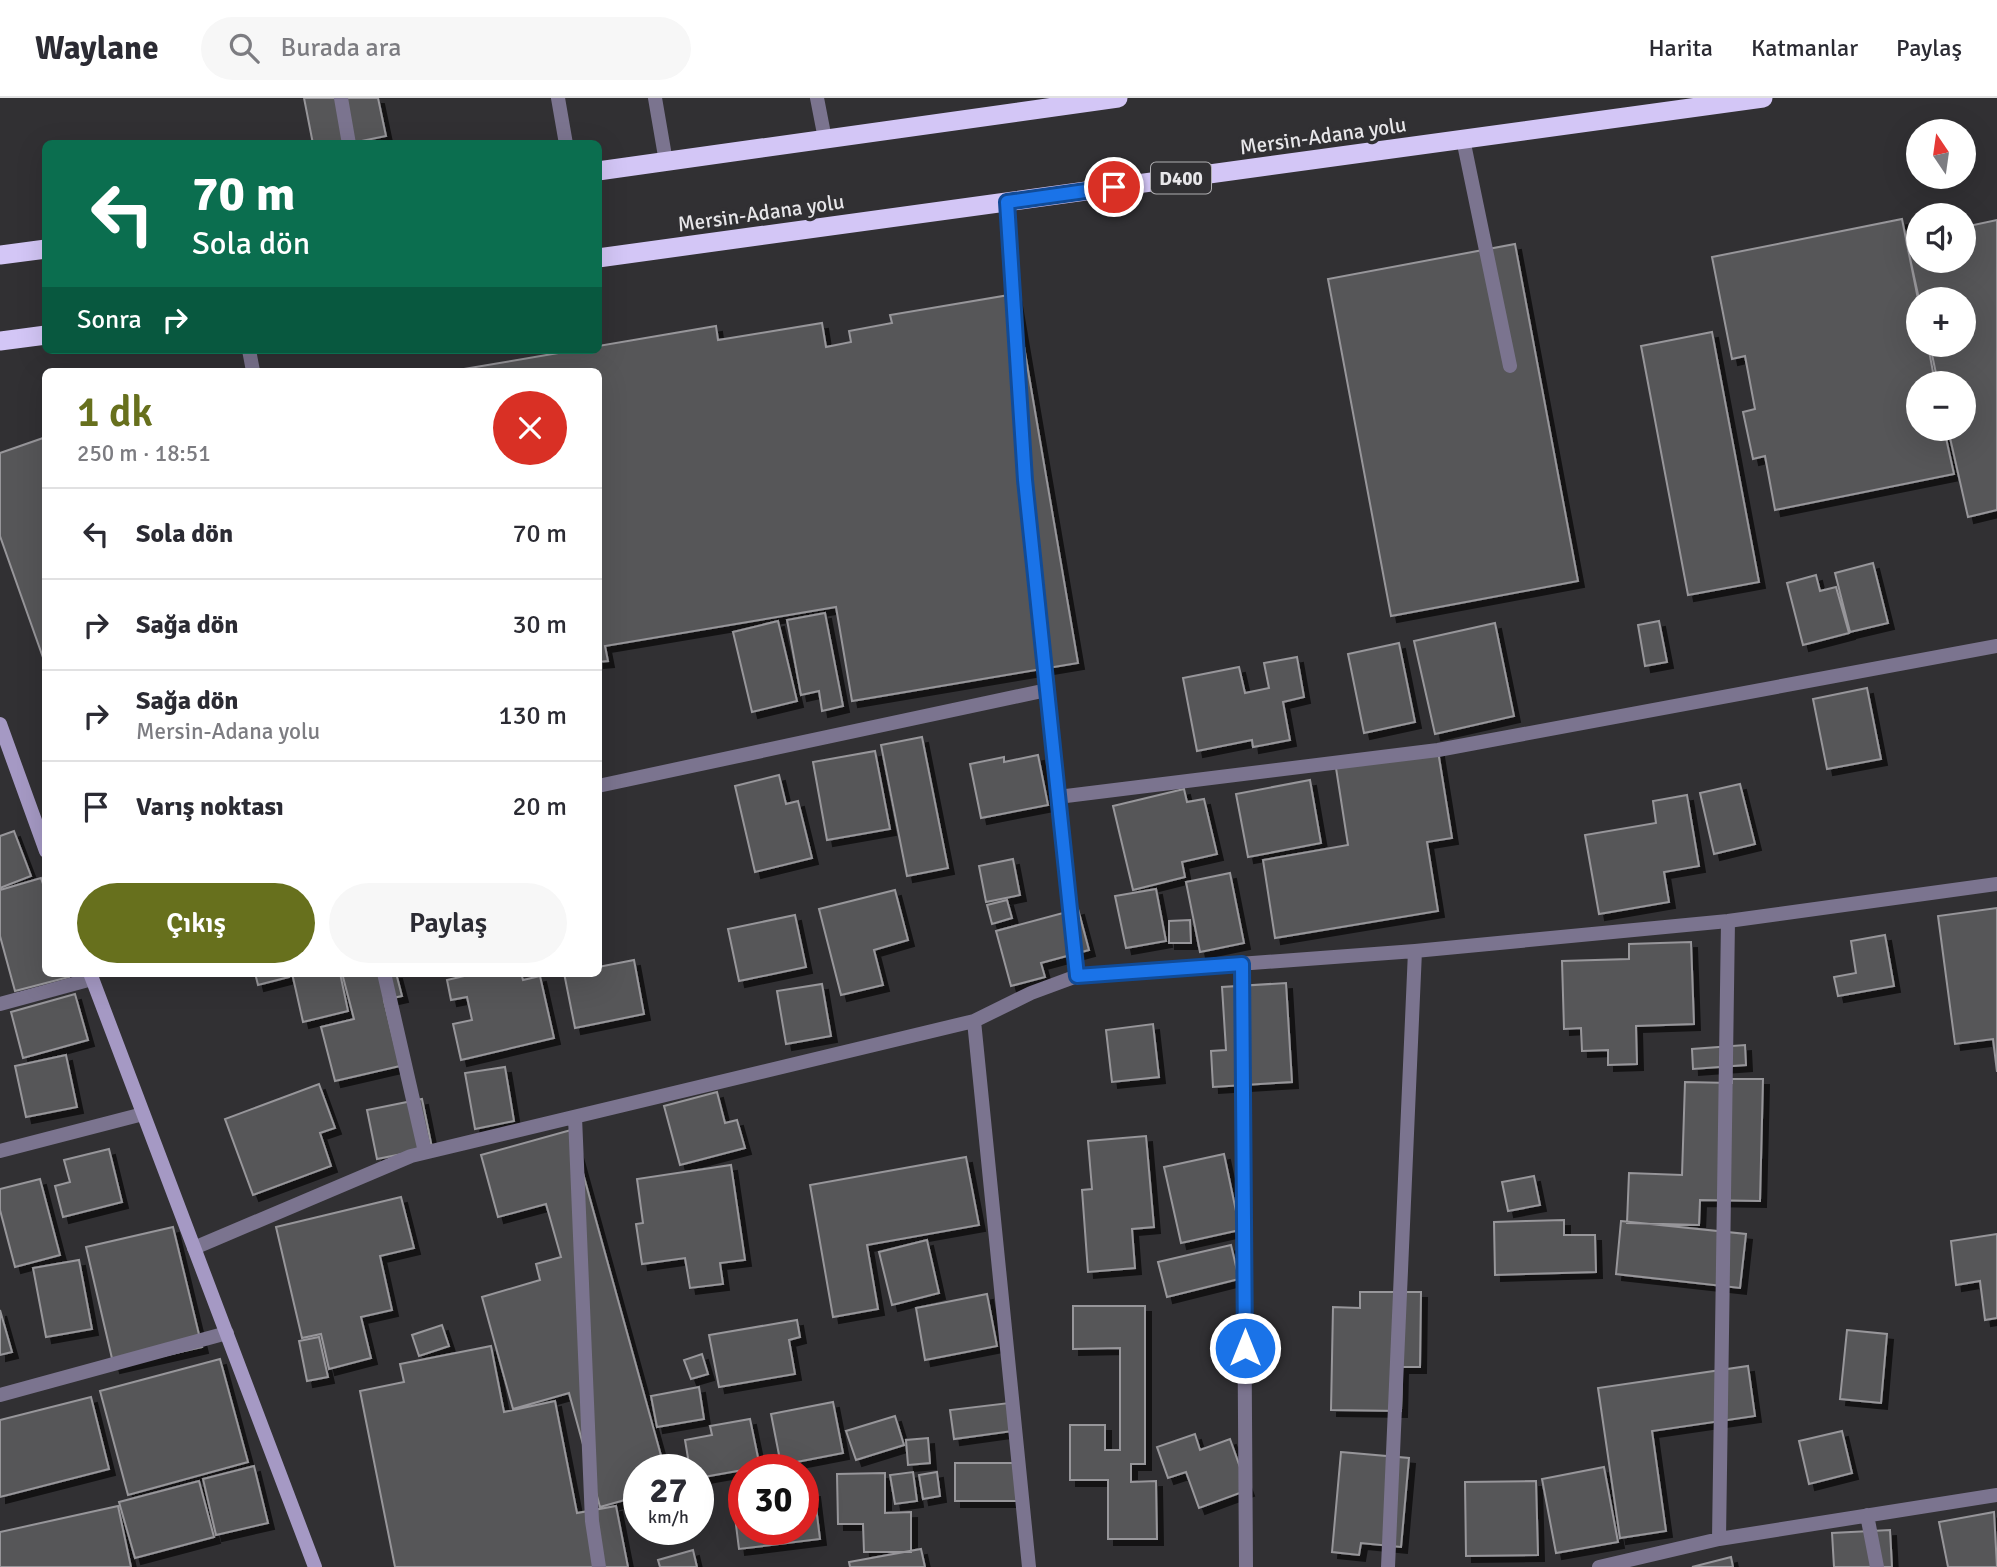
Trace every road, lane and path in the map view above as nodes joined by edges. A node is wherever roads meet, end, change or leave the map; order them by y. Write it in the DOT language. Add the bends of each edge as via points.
graph roads {
  1 [pos="341,98"];
  2 [pos="558,98"];
  3 [pos="654,98"];
  4 [pos="817,98"];
  5 [pos="1116,98"];
  6 [pos="1763,98"];
  7 [pos="825,139"];
  8 [pos="1463,139"];
  9 [pos="348,140"];
  10 [pos="565,140"];
  11 [pos="666,162"];
  12 [pos="602,170"];
  13 [pos="1007,202"];
  14 [pos="42,250"];
  15 [pos="0,256"];
  16 [pos="602,257"];
  17 [pos="42,336"];
  18 [pos="0,341"];
  19 [pos="1510,366"];
  20 [pos="1997,646"];
  21 [pos="1047,690"];
  22 [pos="0,724"];
  23 [pos="602,785"];
  24 [pos="1058,797"];
  25 [pos="42,840"];
  26 [pos="1997,884"];
  27 [pos="1728,920"];
  28 [pos="1415,951"];
  29 [pos="1242,964"];
  30 [pos="1077,976"];
  31 [pos="88,977"];
  32 [pos="91,977"];
  33 [pos="385,977"];
  34 [pos="0,1004"];
  35 [pos="974,1021"];
  36 [pos="143,1114"];
  37 [pos="575,1117"];
  38 [pos="0,1152"];
  39 [pos="425,1152"];
  40 [pos="194,1248"];
  41 [pos="227,1334"];
  42 [pos="0,1395"];
  43 [pos="1997,1495"];
  44 [pos="1867,1515"];
  45 [pos="1719,1539"];
  46 [pos="315,1567"];
  47 [pos="599,1567"];
  48 [pos="1029,1567"];
  49 [pos="1246,1567"];
  50 [pos="1388,1567"];
  51 [pos="1599,1567"];
  52 [pos="1877,1567"];
  1 -- 9 [label="street"];
  2 -- 10 [label="street"];
  3 -- 11 [label="street"];
  4 -- 7 [label="street"];
  5 -- 7 [label="highway"];
  6 -- 8 [label="highway, Mersin-Adana yolu / D400"];
  7 -- 11 [label="highway"];
  8 -- 13 [label="highway, Mersin-Adana yolu / D400"];
  8 -- 19 [label="street"];
  11 -- 12 [label="highway"];
  13 -- 16 [label="highway, Mersin-Adana yolu / D400"];
  13 -- 21 [label="street" via="1025,480"];
  14 -- 15 [label="highway"];
  17 -- 18 [label="highway"];
  20 -- 24 [label="street" via="1438,750"];
  21 -- 23 [label="street"];
  21 -- 24 [label="street"];
  22 -- 25 [label="main road"];
  24 -- 30 [label="street"];
  26 -- 27 [label="street"];
  27 -- 28 [label="street"];
  27 -- 45 [label="street"];
  28 -- 29 [label="street"];
  28 -- 50 [label="street"];
  29 -- 30 [label="street"];
  29 -- 49 [label="street"];
  30 -- 35 [label="street"];
  31 -- 34 [label="street"];
  32 -- 36 [label="main road"];
  33 -- 39 [label="street"];
  35 -- 37 [label="street"];
  35 -- 48 [label="street"];
  36 -- 38 [label="street"];
  36 -- 40 [label="main road"];
  37 -- 39 [label="street"];
  37 -- 47 [label="street" via="592,1521"];
  39 -- 40 [label="street"];
  40 -- 41 [label="main road"];
  41 -- 42 [label="street"];
  41 -- 46 [label="main road"];
  43 -- 44 [label="street"];
  44 -- 45 [label="street"];
  44 -- 52 [label="street"];
  45 -- 51 [label="street"];
}
